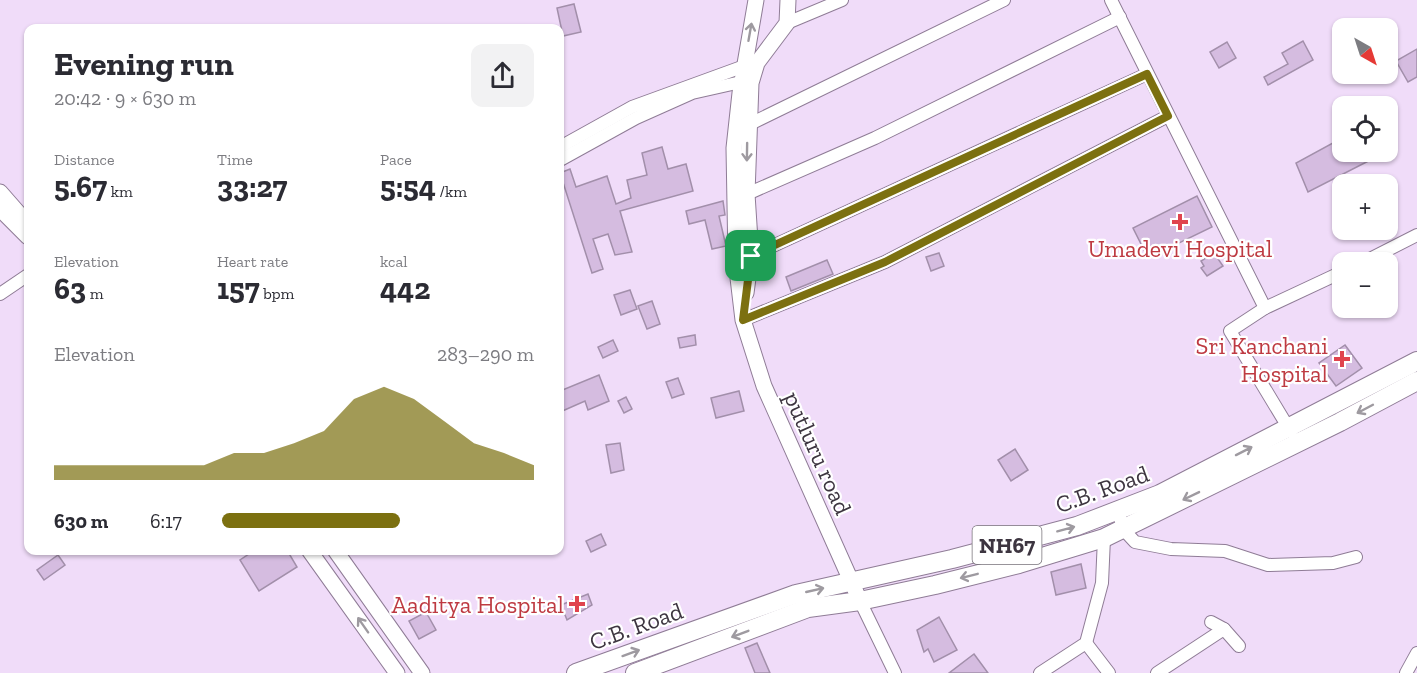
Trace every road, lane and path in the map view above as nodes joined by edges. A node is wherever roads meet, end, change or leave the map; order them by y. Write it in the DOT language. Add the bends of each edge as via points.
graph roads {
  1 [pos="756,0"];
  2 [pos="788,0"];
  3 [pos="842,0"];
  4 [pos="1004,0"];
  5 [pos="1111,0"];
  6 [pos="1119,17"];
  7 [pos="787,23"];
  8 [pos="751,64"];
  9 [pos="1147,74"];
  10 [pos="746,82"];
  11 [pos="1168,116"];
  12 [pos="748,125"];
  13 [pos="564,145"];
  14 [pos="564,158"];
  15 [pos="0,192"];
  16 [pos="747,194"];
  17 [pos="0,209"];
  18 [pos="24,219"];
  19 [pos="24,233"];
  20 [pos="1417,235"];
  21 [pos="1384,252"];
  22 [pos="751,256"];
  23 [pos="1332,277"];
  24 [pos="24,278"];
  25 [pos="0,294"];
  26 [pos="1265,308"];
  27 [pos="743,320"];
  28 [pos="1417,361"];
  29 [pos="1417,381"];
  30 [pos="1293,435"];
  31 [pos="1118,510"];
  32 [pos="1123,529"];
  33 [pos="1104,538"];
  34 [pos="313,555"];
  35 [pos="339,555"];
  36 [pos="1356,557"];
  37 [pos="850,582"];
  38 [pos="860,601"];
  39 [pos="1211,622"];
  40 [pos="1224,629"];
  41 [pos="1086,643"];
  42 [pos="1239,646"];
  43 [pos="1417,654"];
  44 [pos="396,673"];
  45 [pos="422,673"];
  46 [pos="576,673"];
  47 [pos="635,673"];
  48 [pos="895,673"];
  49 [pos="1040,673"];
  50 [pos="1108,673"];
  51 [pos="1157,673"];
  52 [pos="1406,673"];
  8 -- 1 [label="main road, one-way"];
  2 -- 7 [label="main road"];
  3 -- 7 [label="street"];
  4 -- 12 [label="street"];
  5 -- 6 [label="street"];
  6 -- 9 [label="street"];
  6 -- 16 [label="street" via="875,138"];
  7 -- 8 [label="main road"];
  8 -- 10 [label="main road"];
  8 -- 13 [label="street" via="632,107"];
  9 -- 11 [label="street"];
  9 -- 22 [label="street"];
  10 -- 12 [label="main road"];
  10 -- 14 [label="street" via="692,93 636,117"];
  10 -- 27 [label="main road" via="734,148 736,261"];
  11 -- 26 [label="street"];
  11 -- 27 [label="street" via="885,262"];
  12 -- 16 [label="main road, one-way"];
  15 -- 18 [label="main road"];
  16 -- 22 [label="main road"];
  17 -- 19 [label="main road"];
  20 -- 21 [label="street"];
  22 -- 27 [label="main road"];
  23 -- 26 [label="street"];
  24 -- 25 [label="street"];
  26 -- 30 [label="street" via="1230,330"];
  27 -- 37 [label="main road, putluru road" via="764,386"];
  28 -- 30 [label="highway, C.B. Road / NH67"];
  29 -- 30 [label="highway, NH67, one-way"];
  31 -- 30 [label="highway, C.B. Road / NH67, one-way"];
  30 -- 32 [label="highway, NH67, one-way"];
  31 -- 32 [label="street"];
  37 -- 31 [label="highway, C.B. Road / NH67, one-way" via="1077,526"];
  32 -- 33 [label="highway, NH67"];
  32 -- 36 [label="street" via="1135,542 1171,549 1225,551 1268,565 1333,563"];
  33 -- 38 [label="highway, NH67, one-way" via="1019,564"];
  33 -- 41 [label="street" via="1102,583"];
  44 -- 34 [label="main road, one-way"];
  35 -- 45 [label="main road"];
  37 -- 38 [label="main road, putluru road"];
  46 -- 37 [label="highway, C.B. Road / NH67, one-way" via="796,594"];
  38 -- 47 [label="highway, NH67, one-way" via="808,608"];
  38 -- 48 [label="street"];
  39 -- 40 [label="street"];
  40 -- 42 [label="street"];
  40 -- 51 [label="street"];
  41 -- 49 [label="street"];
  41 -- 50 [label="street"];
  43 -- 52 [label="street"];
}
